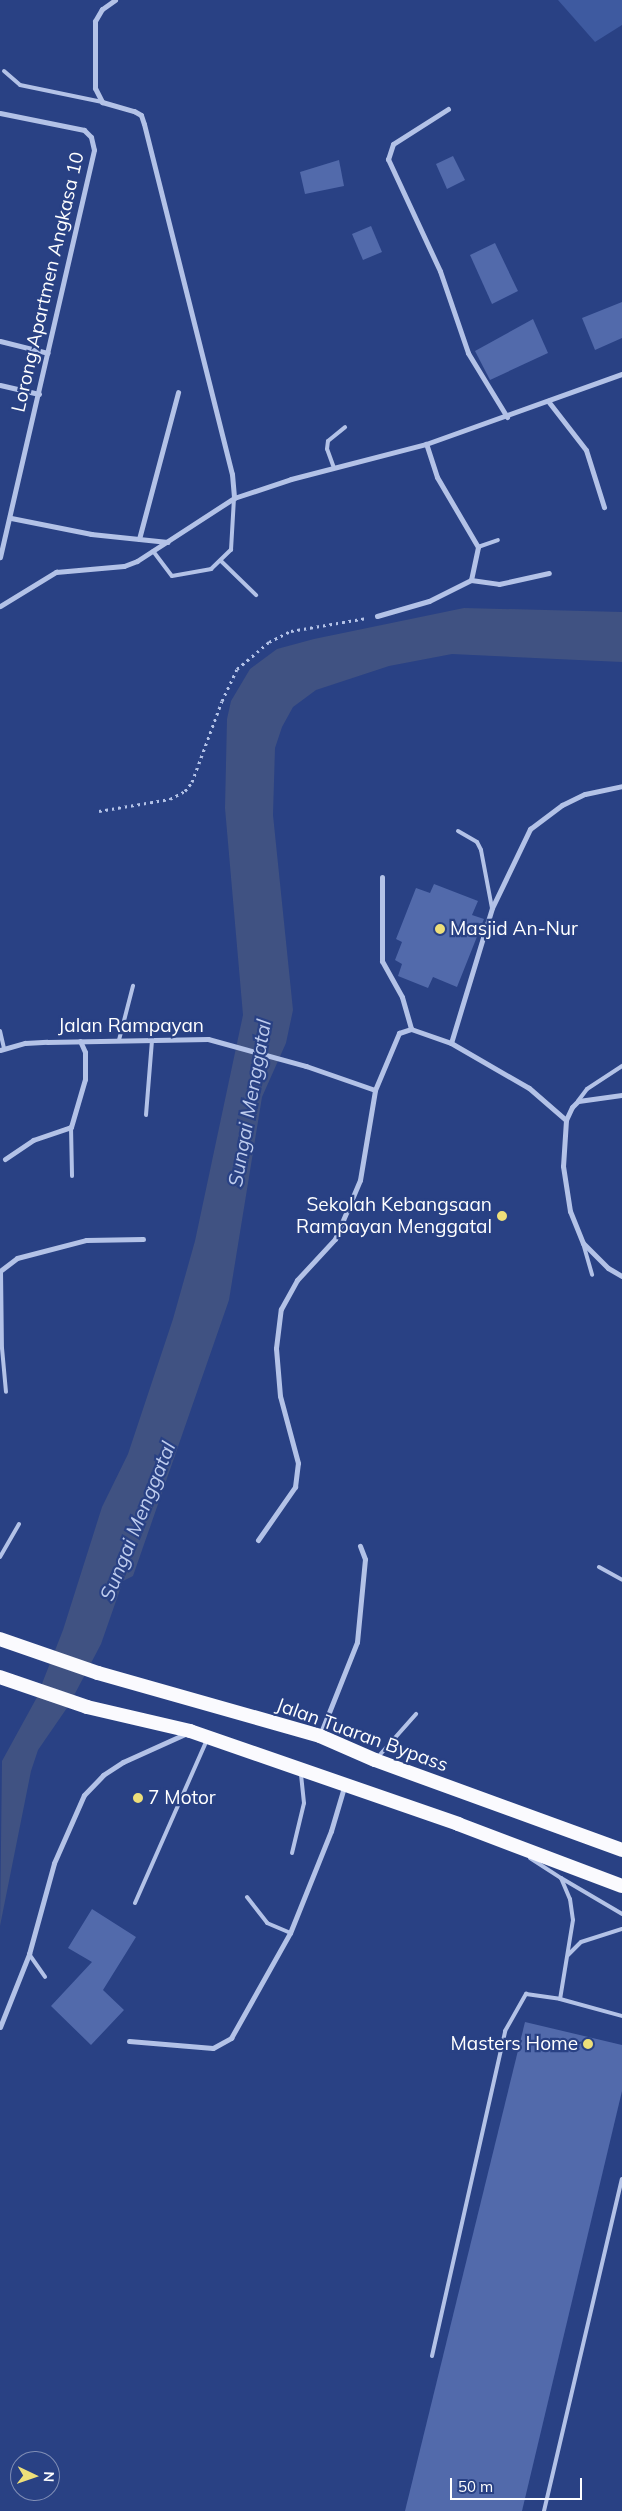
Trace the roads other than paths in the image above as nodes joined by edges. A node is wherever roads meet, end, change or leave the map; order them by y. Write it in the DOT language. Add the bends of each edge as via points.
graph roads {
  1 [pos="115,0"];
  2 [pos="4,70"];
  3 [pos="102,102"];
  4 [pos="448,109"];
  5 [pos="0,112"];
  6 [pos="0,341"];
  7 [pos="48,353"];
  8 [pos="622,374"];
  9 [pos="0,385"];
  10 [pos="178,392"];
  11 [pos="39,394"];
  12 [pos="548,401"];
  13 [pos="507,417"];
  14 [pos="345,427"];
  15 [pos="426,444"];
  16 [pos="334,468"];
  17 [pos="234,498"];
  18 [pos="604,507"];
  19 [pos="11,518"];
  20 [pos="139,539"];
  21 [pos="498,540"];
  22 [pos="168,542"];
  23 [pos="478,547"];
  24 [pos="153,551"];
  25 [pos="0,557"];
  26 [pos="221,561"];
  27 [pos="549,573"];
  28 [pos="471,580"];
  29 [pos="256,595"];
  30 [pos="0,606"];
  31 [pos="377,616"];
  32 [pos="622,786"];
  33 [pos="458,831"];
  34 [pos="382,877"];
  35 [pos="492,908"];
  36 [pos="133,986"];
  37 [pos="411,1029"];
  38 [pos="0,1031"];
  39 [pos="119,1040"];
  40 [pos="152,1040"];
  41 [pos="80,1041"];
  42 [pos="452,1043"];
  43 [pos="2,1049"];
  44 [pos="622,1066"];
  45 [pos="375,1090"];
  46 [pos="622,1095"];
  47 [pos="578,1101"];
  48 [pos="146,1115"];
  49 [pos="566,1120"];
  50 [pos="71,1127"];
  51 [pos="5,1159"];
  52 [pos="72,1176"];
  53 [pos="143,1239"];
  54 [pos="583,1243"];
  55 [pos="1,1271"];
  56 [pos="592,1275"];
  57 [pos="622,1276"];
  58 [pos="6,1392"];
  59 [pos="19,1524"];
  60 [pos="258,1540"];
  61 [pos="360,1546"];
  62 [pos="0,1557"];
  63 [pos="599,1567"];
  64 [pos="622,1580"];
  65 [pos="1,1640"];
  66 [pos="0,1678"];
  67 [pos="416,1714"];
  68 [pos="190,1731"];
  69 [pos="320,1736"];
  70 [pos="208,1738"];
  71 [pos="375,1760"];
  72 [pos="301,1771"];
  73 [pos="344,1786"];
  74 [pos="506,1842"];
  75 [pos="622,1850"];
  76 [pos="292,1853"];
  77 [pos="561,1878"];
  78 [pos="622,1886"];
  79 [pos="246,1897"];
  80 [pos="135,1902"];
  81 [pos="622,1914"];
  82 [pos="622,1929"];
  83 [pos="290,1934"];
  84 [pos="29,1954"];
  85 [pos="568,1955"];
  86 [pos="45,1978"];
  87 [pos="560,1999"];
  88 [pos="622,2016"];
  89 [pos="0,2027"];
  90 [pos="128,2041"];
  91 [pos="622,2179"];
  92 [pos="432,2356"];
  93 [pos="544,2511"];
  1 -- 3 [label="street" via="102,9 95,21 95,88"];
  2 -- 3 [label="lane" via="20,85"];
  3 -- 17 [label="street" via="134,111 144,124 232,474"];
  4 -- 13 [label="street" via="393,144 388,160 443,279 468,353"];
  5 -- 7 [label="street, Lorong Apartmen Angkasa 10" via="84,130 92,138 94,150"];
  6 -- 7 [label="street"];
  7 -- 11 [label="street, Lorong Apartmen Angkasa 10"];
  8 -- 12 [label="street"];
  9 -- 11 [label="street"];
  10 -- 20 [label="street"];
  11 -- 19 [label="street, Lorong Apartmen Angkasa 10"];
  12 -- 13 [label="street"];
  12 -- 18 [label="street" via="586,450"];
  13 -- 15 [label="street"];
  14 -- 16 [label="lane" via="328,441 327,449"];
  15 -- 16 [label="street"];
  15 -- 23 [label="street" via="437,478"];
  16 -- 17 [label="street"];
  17 -- 22 [label="street"];
  17 -- 26 [label="lane" via="231,550"];
  19 -- 20 [label="street" via="91,534"];
  19 -- 25 [label="street, Lorong Apartmen Angkasa 10"];
  20 -- 22 [label="street"];
  21 -- 23 [label="lane"];
  22 -- 24 [label="street"];
  23 -- 28 [label="street"];
  24 -- 26 [label="lane" via="172,576 198,574"];
  24 -- 30 [label="street" via="124,566 56,572"];
  26 -- 29 [label="lane"];
  27 -- 28 [label="street" via="499,584"];
  28 -- 31 [label="street" via="429,600"];
  32 -- 35 [label="street" via="585,794 562,805 530,829"];
  33 -- 35 [label="lane" via="477,842 482,850"];
  34 -- 37 [label="street" via="382,961 402,997"];
  35 -- 42 [label="street"];
  36 -- 39 [label="lane"];
  37 -- 42 [label="street"];
  37 -- 45 [label="street" via="399,1033 395,1039"];
  38 -- 43 [label="lane"];
  39 -- 40 [label="street, Jalan Rampayan"];
  39 -- 41 [label="street, Jalan Rampayan"];
  40 -- 45 [label="street, Jalan Rampayan" via="208,1039 306,1066"];
  40 -- 48 [label="lane"];
  41 -- 43 [label="street, Jalan Rampayan" via="25,1043"];
  41 -- 50 [label="street" via="85,1052 85,1079"];
  42 -- 49 [label="street" via="529,1088"];
  44 -- 47 [label="lane" via="587,1089"];
  45 -- 60 [label="street" via="360,1180 335,1239 297,1280 281,1309 276,1348 280,1396 298,1463 295,1487"];
  46 -- 47 [label="street"];
  47 -- 49 [label="street"];
  49 -- 54 [label="street" via="562,1166 570,1211"];
  50 -- 51 [label="street" via="33,1140"];
  50 -- 52 [label="lane"];
  53 -- 55 [label="street" via="86,1240 17,1258"];
  54 -- 56 [label="lane"];
  54 -- 57 [label="street" via="608,1268"];
  55 -- 58 [label="lane"];
  59 -- 62 [label="lane"];
  61 -- 69 [label="street" via="365,1559 357,1642"];
  63 -- 64 [label="lane"];
  65 -- 69 [label="highway, Jalan Tuaran Bypass" via="98,1673"];
  66 -- 68 [label="highway" via="87,1707"];
  67 -- 71 [label="lane"];
  68 -- 70 [label="highway"];
  68 -- 84 [label="street" via="123,1762 103,1775 84,1795 54,1863"];
  69 -- 71 [label="highway, Jalan Tuaran Bypass"];
  70 -- 72 [label="highway"];
  70 -- 80 [label="lane"];
  71 -- 75 [label="highway, Jalan Tuaran Bypass"];
  72 -- 73 [label="highway"];
  72 -- 76 [label="lane" via="304,1803"];
  73 -- 74 [label="highway"];
  73 -- 83 [label="street" via="331,1831"];
  74 -- 77 [label="lane"];
  74 -- 78 [label="highway"];
  77 -- 81 [label="lane"];
  77 -- 85 [label="lane" via="570,1899 573,1920"];
  79 -- 83 [label="lane" via="267,1923"];
  82 -- 85 [label="lane" via="581,1942"];
  83 -- 90 [label="street" via="259,1992 231,2038 224,2043 214,2048 192,2048"];
  84 -- 86 [label="lane"];
  84 -- 89 [label="street"];
  85 -- 87 [label="lane"];
  87 -- 88 [label="lane"];
  87 -- 92 [label="lane" via="526,1994 505,2031"];
  91 -- 93 [label="lane"];
}
